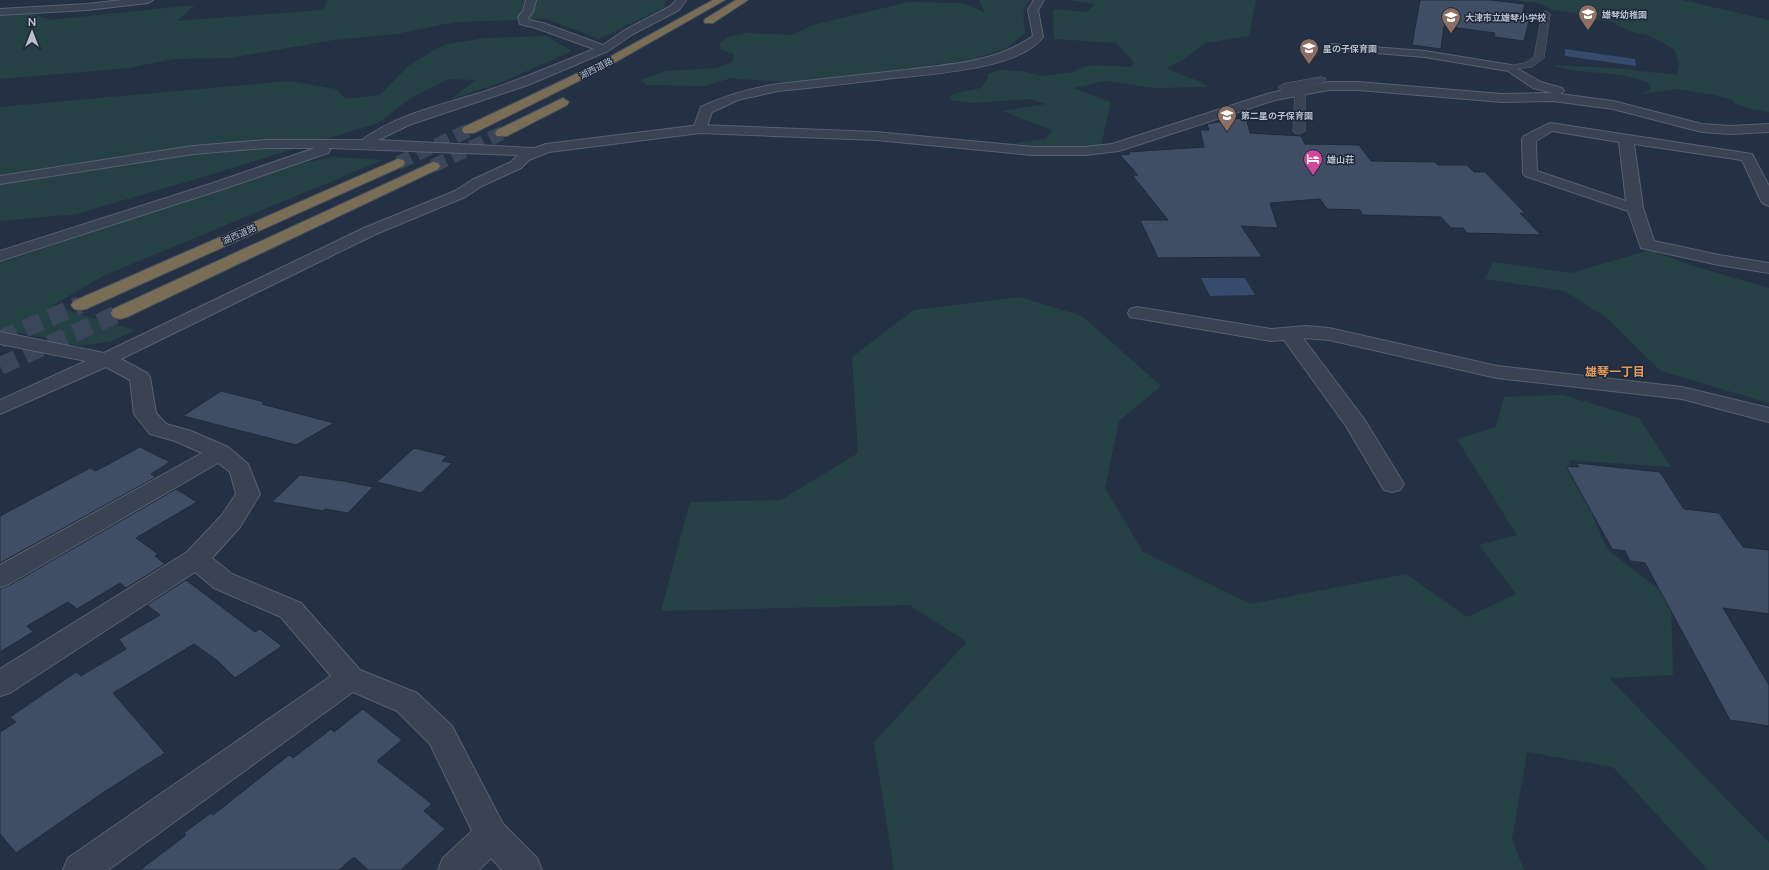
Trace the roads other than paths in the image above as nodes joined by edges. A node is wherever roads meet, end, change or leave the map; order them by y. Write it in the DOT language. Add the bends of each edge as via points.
graph roads {
  1 [pos="148,0"];
  2 [pos="531,0"];
  3 [pos="681,0"];
  4 [pos="710,0"];
  5 [pos="720,0"];
  6 [pos="743,0"];
  7 [pos="750,0"];
  8 [pos="1039,0"];
  9 [pos="0,12"];
  10 [pos="1546,14"];
  11 [pos="712,19"];
  12 [pos="699,27"];
  13 [pos="665,31"];
  14 [pos="1332,47"];
  15 [pos="604,49"];
  16 [pos="1511,68"];
  17 [pos="1321,80"];
  18 [pos="1295,91"];
  19 [pos="571,98"];
  20 [pos="1613,105"];
  21 [pos="1769,128"];
  22 [pos="469,130"];
  23 [pos="700,130"];
  24 [pos="1730,130"];
  25 [pos="1299,131"];
  26 [pos="502,133"];
  27 [pos="1626,139"];
  28 [pos="339,144"];
  29 [pos="364,144"];
  30 [pos="535,152"];
  31 [pos="1747,158"];
  32 [pos="398,163"];
  33 [pos="433,166"];
  34 [pos="0,180"];
  35 [pos="1769,200"];
  36 [pos="1635,208"];
  37 [pos="0,256"];
  38 [pos="1769,268"];
  39 [pos="80,305"];
  40 [pos="120,312"];
  41 [pos="1137,313"];
  42 [pos="1289,333"];
  43 [pos="0,338"];
  44 [pos="106,359"];
  45 [pos="0,408"];
  46 [pos="1769,415"];
  47 [pos="220,452"];
  48 [pos="1392,484"];
  49 [pos="196,559"];
  50 [pos="0,577"];
  51 [pos="350,678"];
  52 [pos="0,684"];
  53 [pos="491,834"];
  54 [pos="80,870"];
  55 [pos="455,870"];
  56 [pos="525,870"];
  1 -- 9 [label="street" via="87,7"];
  2 -- 15 [label="street" via="528,12 523,17 524,22 540,25"];
  3 -- 15 [label="street" via="675,8 629,32"];
  4 -- 13 [label="highway"];
  5 -- 13 [label="highway, 湖西道路"];
  6 -- 11 [label="highway"];
  7 -- 11 [label="highway"];
  8 -- 23 [label="street" via="1033,10 1038,26 1038,37 1027,46 1001,57 962,67 761,90 722,101 706,110"];
  10 -- 16 [label="lane" via="1539,58 1528,65"];
  11 -- 12 [label="highway"];
  13 -- 22 [label="highway, 湖西道路" via="601,66"];
  14 -- 16 [label="street" via="1425,54"];
  15 -- 29 [label="street" via="524,82 404,122 377,134"];
  16 -- 20 [label="street" via="1537,85 1597,98"];
  17 -- 18 [label="lane" via="1284,87"];
  18 -- 20 [label="street" via="1329,86 1358,86 1465,96 1552,97"];
  18 -- 23 [label="street" via="1114,148 1085,151 1025,150 831,134"];
  18 -- 25 [label="lane"];
  19 -- 26 [label="highway"];
  20 -- 24 [label="street" via="1673,122"];
  21 -- 24 [label="street"];
  23 -- 30 [label="street" via="568,145"];
  24 -- 31 [label="street" via="1739,138"];
  27 -- 31 [label="street"];
  27 -- 36 [label="street"];
  27 -- 36 [label="street" via="1550,127 1529,139 1530,173"];
  28 -- 29 [label="street"];
  28 -- 34 [label="street" via="266,144 193,150"];
  28 -- 37 [label="street"];
  29 -- 30 [label="street"];
  30 -- 44 [label="street" via="524,157 516,165 460,194 370,232"];
  31 -- 35 [label="street"];
  32 -- 39 [label="highway, 湖西道路"];
  33 -- 40 [label="highway, 湖西道路"];
  36 -- 38 [label="street" via="1647,244"];
  41 -- 42 [label="street" via="1271,335"];
  42 -- 46 [label="street" via="1329,334 1497,372 1682,393"];
  42 -- 48 [label="street" via="1356,424"];
  43 -- 44 [label="street"];
  44 -- 45 [label="street"];
  44 -- 47 [label="street" via="140,377 145,414 158,429 183,436"];
  47 -- 49 [label="street" via="240,469 248,494 231,521"];
  47 -- 50 [label="street"];
  49 -- 51 [label="street" via="223,581 291,610"];
  49 -- 52 [label="street"];
  51 -- 53 [label="street" via="407,702 441,735"];
  51 -- 54 [label="street"];
  53 -- 55 [label="street"];
  53 -- 56 [label="street"];
}
